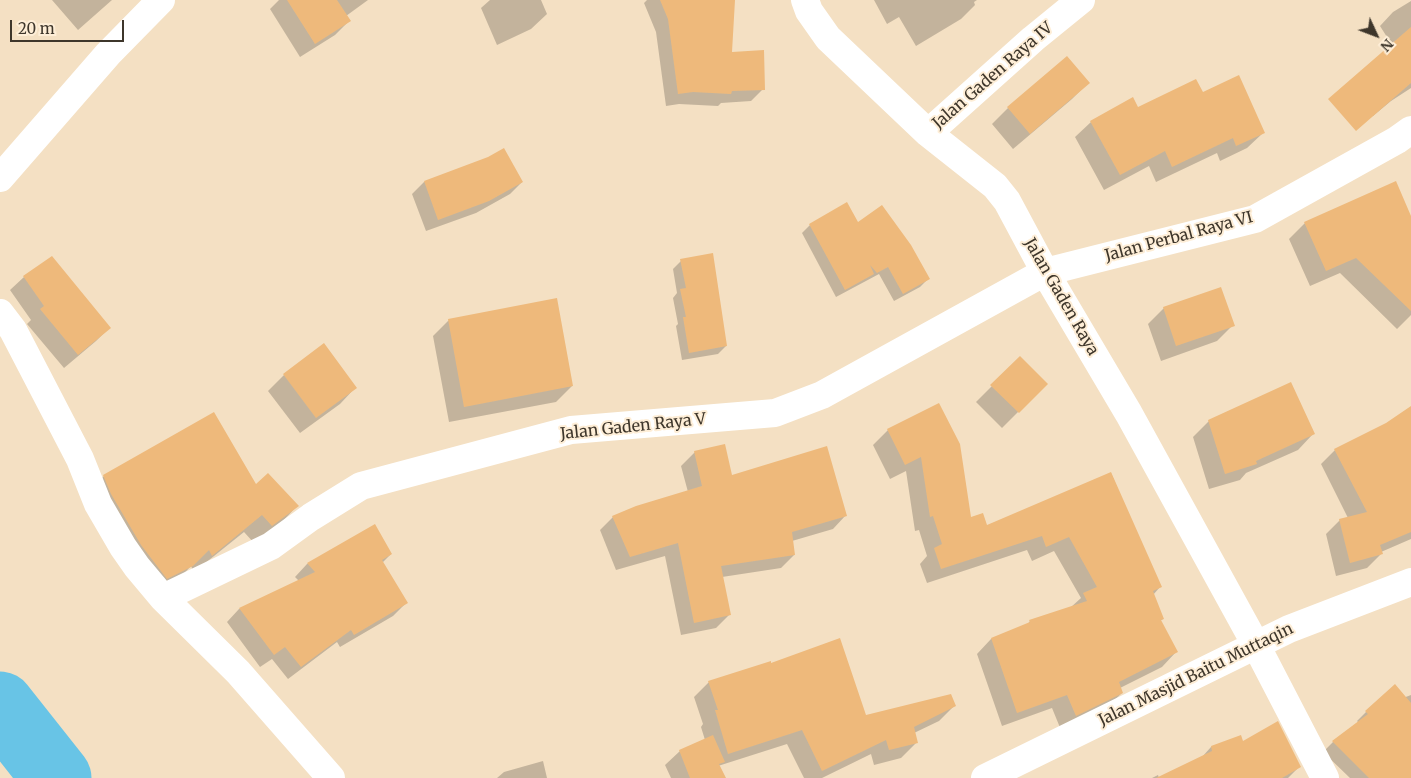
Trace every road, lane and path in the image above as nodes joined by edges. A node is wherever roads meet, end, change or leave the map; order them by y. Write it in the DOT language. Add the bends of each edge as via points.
graph roads {
  1 [pos="161,0"];
  2 [pos="805,0"];
  3 [pos="1081,0"];
  4 [pos="1411,130"];
  5 [pos="928,133"];
  6 [pos="0,178"];
  7 [pos="1045,272"];
  8 [pos="0,313"];
  9 [pos="1411,582"];
  10 [pos="163,598"];
  11 [pos="1256,645"];
  12 [pos="332,778"];
  13 [pos="986,778"];
  14 [pos="1325,778"];
  1 -- 6 [label="street" via="108,54"];
  2 -- 5 [label="street, Jalan Gaden Raya" via="828,38"];
  3 -- 5 [label="street, Jalan Gaden Raya IV"];
  4 -- 7 [label="street, Jalan Perbal Raya VI" via="1255,219"];
  5 -- 7 [label="street, Jalan Gaden Raya" via="995,186 1007,200"];
  7 -- 10 [label="street, Jalan Gaden Raya V" via="822,395 775,413 571,430 361,486 310,517 272,546"];
  7 -- 11 [label="street, Jalan Gaden Raya" via="1130,414"];
  8 -- 10 [label="street" via="13,330 113,531 137,568"];
  9 -- 11 [label="street, Jalan Masjid Baitu Muttaqin"];
  10 -- 12 [label="street" via="238,672"];
  11 -- 13 [label="street, Jalan Masjid Baitu Muttaqin"];
  11 -- 14 [label="street, Jalan Gaden Raya"];
}
